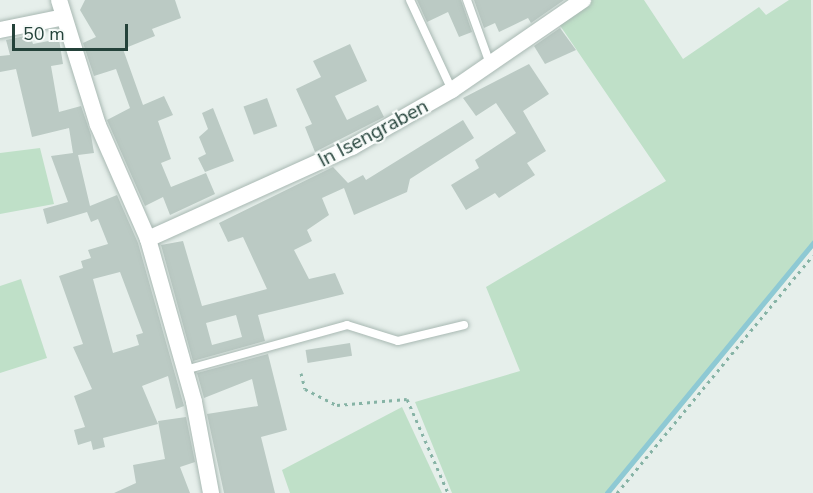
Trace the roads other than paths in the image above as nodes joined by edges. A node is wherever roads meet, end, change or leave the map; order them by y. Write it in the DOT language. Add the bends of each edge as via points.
graph roads {
  1 [pos="59,0"];
  2 [pos="410,0"];
  3 [pos="467,0"];
  4 [pos="583,0"];
  5 [pos="64,17"];
  6 [pos="0,30"];
  7 [pos="490,65"];
  8 [pos="452,90"];
  9 [pos="148,238"];
  10 [pos="464,325"];
  11 [pos="184,370"];
  12 [pos="211,493"];
  1 -- 5 [label="street"];
  2 -- 8 [label="lane"];
  3 -- 7 [label="lane"];
  4 -- 7 [label="street, In Isengraben"];
  5 -- 6 [label="street"];
  5 -- 9 [label="street" via="117,178"];
  7 -- 8 [label="street, In Isengraben"];
  8 -- 9 [label="street, In Isengraben" via="352,147"];
  9 -- 11 [label="street"];
  10 -- 11 [label="lane" via="398,341 347,325"];
  11 -- 12 [label="street"];
}
